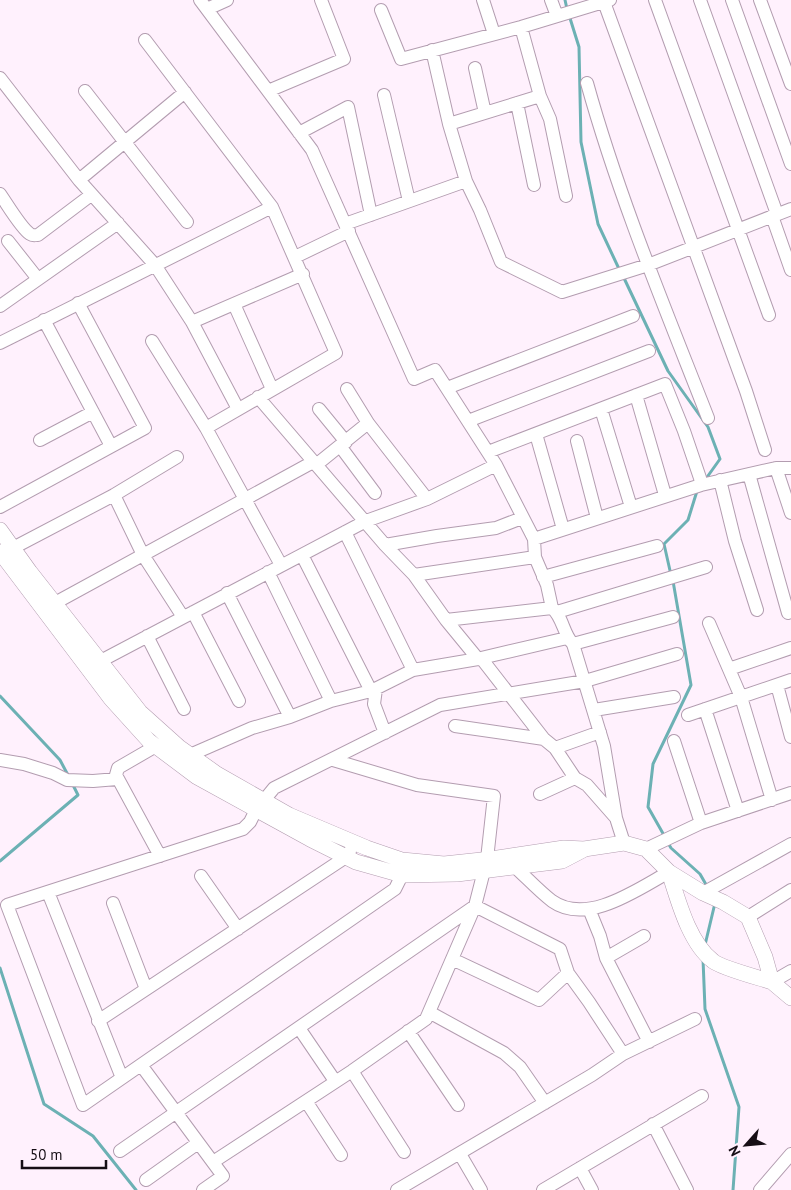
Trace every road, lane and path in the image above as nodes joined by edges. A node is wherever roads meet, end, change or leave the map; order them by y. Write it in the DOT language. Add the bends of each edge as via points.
graph roads {
  1 [pos="228,0"];
  2 [pos="321,0"];
  3 [pos="483,0"];
  4 [pos="551,0"];
  5 [pos="655,0"];
  6 [pos="700,0"];
  7 [pos="732,0"];
  8 [pos="760,0"];
  9 [pos="601,2"];
  10 [pos="204,5"];
  11 [pos="381,10"];
  12 [pos="562,14"];
  13 [pos="520,27"];
  14 [pos="494,34"];
  15 [pos="145,40"];
  16 [pos="432,50"];
  17 [pos="475,68"];
  18 [pos="0,78"];
  19 [pos="587,83"];
  20 [pos="791,84"];
  21 [pos="85,91"];
  22 [pos="268,91"];
  23 [pos="185,92"];
  24 [pos="384,95"];
  25 [pos="540,96"];
  26 [pos="517,103"];
  27 [pos="485,113"];
  28 [pos="449,124"];
  29 [pos="299,133"];
  30 [pos="125,142"];
  31 [pos="791,164"];
  32 [pos="78,180"];
  33 [pos="466,181"];
  34 [pos="534,185"];
  35 [pos="0,194"];
  36 [pos="91,194"];
  37 [pos="566,196"];
  38 [pos="408,201"];
  39 [pos="272,207"];
  40 [pos="371,215"];
  41 [pos="783,215"];
  42 [pos="187,222"];
  43 [pos="118,223"];
  44 [pos="347,227"];
  45 [pos="25,229"];
  46 [pos="737,230"];
  47 [pos="4,244"];
  48 [pos="692,247"];
  49 [pos="295,257"];
  50 [pos="154,265"];
  51 [pos="648,265"];
  52 [pos="791,270"];
  53 [pos="302,274"];
  54 [pos="38,279"];
  55 [pos="78,303"];
  56 [pos="234,304"];
  57 [pos="0,306"];
  58 [pos="769,315"];
  59 [pos="633,316"];
  60 [pos="44,320"];
  61 [pos="192,322"];
  62 [pos="152,341"];
  63 [pos="0,343"];
  64 [pos="649,351"];
  65 [pos="446,388"];
  66 [pos="272,389"];
  67 [pos="347,389"];
  68 [pos="636,395"];
  69 [pos="258,397"];
  70 [pos="238,409"];
  71 [pos="319,409"];
  72 [pos="601,409"];
  73 [pos="93,412"];
  74 [pos="708,418"];
  75 [pos="468,421"];
  76 [pos="368,423"];
  77 [pos="206,428"];
  78 [pos="536,434"];
  79 [pos="40,440"];
  80 [pos="577,441"];
  81 [pos="343,444"];
  82 [pos="111,446"];
  83 [pos="765,450"];
  84 [pos="488,452"];
  85 [pos="177,457"];
  86 [pos="315,463"];
  87 [pos="496,465"];
  88 [pos="776,468"];
  89 [pos="791,468"];
  90 [pos="748,474"];
  91 [pos="708,483"];
  92 [pos="375,492"];
  93 [pos="114,495"];
  94 [pos="665,495"];
  95 [pos="245,499"];
  96 [pos="427,499"];
  97 [pos="631,506"];
  98 [pos="0,507"];
  99 [pos="791,513"];
  100 [pos="522,518"];
  101 [pos="597,518"];
  102 [pos="366,521"];
  103 [pos="564,529"];
  104 [pos="0,530"];
  105 [pos="345,532"];
  106 [pos="534,539"];
  107 [pos="385,545"];
  108 [pos="657,546"];
  109 [pos="6,550"];
  110 [pos="143,555"];
  111 [pos="302,555"];
  112 [pos="535,557"];
  113 [pos="281,565"];
  114 [pos="706,567"];
  115 [pos="268,572"];
  116 [pos="414,575"];
  117 [pos="543,577"];
  118 [pos="228,594"];
  119 [pos="54,603"];
  120 [pos="554,610"];
  121 [pos="757,610"];
  122 [pos="788,613"];
  123 [pos="188,614"];
  124 [pos="673,617"];
  125 [pos="446,620"];
  126 [pos="709,624"];
  127 [pos="147,636"];
  128 [pos="570,641"];
  129 [pos="791,648"];
  130 [pos="677,654"];
  131 [pos="479,658"];
  132 [pos="94,665"];
  133 [pos="729,669"];
  134 [pos="413,670"];
  135 [pos="791,680"];
  136 [pos="585,681"];
  137 [pos="777,685"];
  138 [pos="371,691"];
  139 [pos="510,693"];
  140 [pos="674,697"];
  141 [pos="741,697"];
  142 [pos="239,701"];
  143 [pos="331,701"];
  144 [pos="184,709"];
  145 [pos="705,709"];
  146 [pos="594,710"];
  147 [pos="688,715"];
  148 [pos="290,717"];
  149 [pos="455,726"];
  150 [pos="600,732"];
  151 [pos="385,733"];
  152 [pos="791,737"];
  153 [pos="544,738"];
  154 [pos="674,741"];
  155 [pos="156,746"];
  156 [pos="555,748"];
  157 [pos="190,755"];
  158 [pos="0,760"];
  159 [pos="333,760"];
  160 [pos="574,778"];
  161 [pos="117,779"];
  162 [pos="791,793"];
  163 [pos="540,794"];
  164 [pos="772,800"];
  165 [pos="259,805"];
  166 [pos="738,811"];
  167 [pos="616,818"];
  168 [pos="701,823"];
  169 [pos="356,843"];
  170 [pos="624,843"];
  171 [pos="658,843"];
  172 [pos="791,844"];
  173 [pos="584,849"];
  174 [pos="160,856"];
  175 [pos="346,856"];
  176 [pos="486,865"];
  177 [pos="515,867"];
  178 [pos="669,872"];
  179 [pos="402,875"];
  180 [pos="201,876"];
  181 [pos="710,890"];
  182 [pos="791,890"];
  183 [pos="48,892"];
  184 [pos="113,903"];
  185 [pos="474,906"];
  186 [pos="589,909"];
  187 [pos="748,917"];
  188 [pos="238,928"];
  189 [pos="644,936"];
  190 [pos="606,958"];
  191 [pos="452,960"];
  192 [pos="791,971"];
  193 [pos="568,973"];
  194 [pos="772,982"];
  195 [pos="146,989"];
  196 [pos="791,998"];
  197 [pos="429,1012"];
  198 [pos="695,1019"];
  199 [pos="98,1021"];
  200 [pos="299,1028"];
  201 [pos="408,1031"];
  202 [pos="649,1042"];
  203 [pos="622,1054"];
  204 [pos="141,1065"];
  205 [pos="352,1071"];
  206 [pos="122,1078"];
  207 [pos="335,1081"];
  208 [pos="702,1096"];
  209 [pos="306,1101"];
  210 [pos="545,1103"];
  211 [pos="458,1105"];
  212 [pos="176,1112"];
  213 [pos="653,1124"];
  214 [pos="198,1143"];
  215 [pos="120,1151"];
  216 [pos="404,1152"];
  217 [pos="460,1154"];
  218 [pos="791,1154"];
  219 [pos="341,1155"];
  220 [pos="212,1162"];
  221 [pos="580,1168"];
  222 [pos="146,1180"];
  223 [pos="202,1190"];
  224 [pos="397,1190"];
  225 [pos="481,1190"];
  226 [pos="543,1190"];
  227 [pos="592,1190"];
  228 [pos="687,1190"];
  229 [pos="760,1190"];
  1 -- 10 [label="street"];
  2 -- 22 [label="street" via="344,60"];
  3 -- 14 [label="street"];
  4 -- 12 [label="street"];
  5 -- 46 [label="street"];
  6 -- 41 [label="street"];
  7 -- 31 [label="street"];
  8 -- 20 [label="street"];
  9 -- 12 [label="street"];
  9 -- 48 [label="street"];
  10 -- 22 [label="street"];
  11 -- 16 [label="street" via="401,59"];
  12 -- 13 [label="street"];
  13 -- 14 [label="street"];
  13 -- 25 [label="street"];
  14 -- 16 [label="street"];
  15 -- 23 [label="street"];
  16 -- 28 [label="street"];
  17 -- 27 [label="street"];
  18 -- 32 [label="street"];
  19 -- 51 [label="street"];
  21 -- 30 [label="street"];
  22 -- 29 [label="street"];
  23 -- 30 [label="street"];
  23 -- 39 [label="street"];
  24 -- 38 [label="street"];
  25 -- 26 [label="street"];
  25 -- 37 [label="street" via="550,119"];
  26 -- 27 [label="street"];
  26 -- 34 [label="street"];
  27 -- 28 [label="street"];
  28 -- 33 [label="street"];
  29 -- 40 [label="street" via="348,107"];
  29 -- 44 [label="street" via="312,150"];
  30 -- 32 [label="street"];
  30 -- 42 [label="street"];
  32 -- 36 [label="street"];
  33 -- 38 [label="street"];
  33 -- 51 [label="street" via="501,262 562,292"];
  35 -- 45 [label="street"];
  36 -- 43 [label="street"];
  36 -- 45 [label="street" via="38,235"];
  38 -- 40 [label="street"];
  39 -- 49 [label="street"];
  39 -- 50 [label="street"];
  40 -- 44 [label="street"];
  41 -- 46 [label="street"];
  41 -- 52 [label="street"];
  43 -- 50 [label="street"];
  43 -- 54 [label="street"];
  44 -- 49 [label="street"];
  44 -- 65 [label="street" via="414,379 435,370"];
  45 -- 47 [label="street"];
  46 -- 48 [label="street"];
  46 -- 58 [label="street"];
  47 -- 54 [label="street"];
  48 -- 51 [label="street"];
  48 -- 83 [label="street"];
  49 -- 53 [label="street"];
  50 -- 55 [label="street"];
  50 -- 61 [label="street"];
  51 -- 74 [label="street"];
  53 -- 56 [label="street"];
  53 -- 66 [label="street" via="336,353"];
  54 -- 57 [label="street"];
  55 -- 60 [label="street"];
  55 -- 82 [label="street" via="145,428"];
  56 -- 61 [label="street"];
  56 -- 66 [label="street"];
  59 -- 65 [label="street"];
  60 -- 63 [label="street"];
  60 -- 73 [label="street"];
  61 -- 70 [label="street"];
  62 -- 77 [label="street"];
  64 -- 75 [label="street"];
  65 -- 75 [label="street"];
  66 -- 69 [label="street"];
  67 -- 76 [label="street"];
  68 -- 72 [label="street"];
  68 -- 91 [label="street" via="666,384 700,478"];
  68 -- 94 [label="street"];
  69 -- 70 [label="street"];
  69 -- 86 [label="street"];
  70 -- 77 [label="street"];
  71 -- 81 [label="street"];
  72 -- 78 [label="street"];
  72 -- 97 [label="street"];
  73 -- 79 [label="street"];
  73 -- 82 [label="street"];
  75 -- 84 [label="street"];
  76 -- 81 [label="street"];
  76 -- 96 [label="street"];
  77 -- 95 [label="street"];
  78 -- 84 [label="street"];
  78 -- 103 [label="street"];
  80 -- 101 [label="street"];
  81 -- 86 [label="street"];
  81 -- 92 [label="street"];
  82 -- 98 [label="street"];
  84 -- 87 [label="street"];
  85 -- 93 [label="street"];
  86 -- 95 [label="street"];
  86 -- 102 [label="street"];
  87 -- 96 [label="street"];
  87 -- 100 [label="street"];
  88 -- 89 [label="street"];
  88 -- 90 [label="street"];
  88 -- 99 [label="street"];
  90 -- 91 [label="street"];
  90 -- 122 [label="street"];
  91 -- 94 [label="street"];
  91 -- 121 [label="street" via="735,541"];
  93 -- 109 [label="street"];
  93 -- 110 [label="street"];
  94 -- 97 [label="street"];
  95 -- 110 [label="street"];
  95 -- 113 [label="street"];
  96 -- 102 [label="street"];
  97 -- 101 [label="street"];
  100 -- 106 [label="street"];
  100 -- 107 [label="street" via="496,528"];
  101 -- 103 [label="street"];
  102 -- 105 [label="street"];
  102 -- 107 [label="street"];
  103 -- 106 [label="street"];
  104 -- 109 [label="street"];
  105 -- 111 [label="street"];
  105 -- 134 [label="street"];
  106 -- 112 [label="street"];
  107 -- 116 [label="street"];
  108 -- 117 [label="street"];
  109 -- 119 [label="street"];
  109 -- 132 [label="street"];
  110 -- 119 [label="street"];
  110 -- 123 [label="street"];
  111 -- 113 [label="street"];
  111 -- 138 [label="street"];
  112 -- 116 [label="street"];
  112 -- 117 [label="street"];
  113 -- 115 [label="street"];
  114 -- 120 [label="street"];
  115 -- 118 [label="street"];
  115 -- 143 [label="street"];
  116 -- 125 [label="street"];
  117 -- 120 [label="street"];
  118 -- 123 [label="street"];
  118 -- 148 [label="street"];
  119 -- 132 [label="street"];
  120 -- 125 [label="street"];
  120 -- 128 [label="street"];
  123 -- 127 [label="street"];
  123 -- 142 [label="street"];
  124 -- 128 [label="street"];
  125 -- 131 [label="street"];
  126 -- 133 [label="street"];
  127 -- 132 [label="street"];
  127 -- 144 [label="street"];
  128 -- 131 [label="street"];
  128 -- 136 [label="street"];
  129 -- 133 [label="street"];
  130 -- 136 [label="street"];
  131 -- 134 [label="street"];
  131 -- 139 [label="street"];
  132 -- 155 [label="street" via="111,699"];
  132 -- 157 [label="street" via="140,712"];
  133 -- 141 [label="street"];
  134 -- 138 [label="street"];
  135 -- 137 [label="street"];
  136 -- 139 [label="street"];
  136 -- 146 [label="street"];
  137 -- 141 [label="street"];
  137 -- 152 [label="street"];
  138 -- 143 [label="street"];
  138 -- 151 [label="street" via="376,689 374,704"];
  139 -- 151 [label="street" via="440,705"];
  139 -- 153 [label="street"];
  140 -- 146 [label="street"];
  141 -- 145 [label="street"];
  141 -- 164 [label="street"];
  143 -- 148 [label="street"];
  145 -- 147 [label="street"];
  145 -- 166 [label="street"];
  146 -- 150 [label="street"];
  148 -- 157 [label="street" via="252,728"];
  149 -- 153 [label="street"];
  150 -- 156 [label="street"];
  150 -- 167 [label="street"];
  151 -- 159 [label="street"];
  153 -- 156 [label="street"];
  154 -- 168 [label="street"];
  155 -- 161 [label="street" via="118,768"];
  155 -- 165 [label="street" via="197,777"];
  156 -- 160 [label="street"];
  157 -- 165 [label="street"];
  158 -- 161 [label="street" via="24,764 70,781"];
  159 -- 165 [label="street" via="274,788"];
  159 -- 176 [label="street" via="418,785 494,796"];
  160 -- 163 [label="street"];
  160 -- 167 [label="street" via="587,785"];
  161 -- 174 [label="street"];
  162 -- 164 [label="street"];
  164 -- 166 [label="street"];
  165 -- 169 [label="street"];
  165 -- 174 [label="street" via="243,829"];
  165 -- 175 [label="street"];
  166 -- 168 [label="street"];
  167 -- 170 [label="street"];
  168 -- 171 [label="street"];
  169 -- 175 [label="street"];
  169 -- 176 [label="street" via="402,860"];
  170 -- 171 [label="street"];
  170 -- 173 [label="street"];
  171 -- 178 [label="street"];
  172 -- 181 [label="street"];
  173 -- 176 [label="street" via="564,848"];
  173 -- 177 [label="street" via="562,861"];
  174 -- 183 [label="street"];
  175 -- 179 [label="street"];
  175 -- 188 [label="street"];
  176 -- 177 [label="street"];
  176 -- 179 [label="street" via="456,874"];
  176 -- 185 [label="street"];
  177 -- 186 [label="street" via="553,901 571,909"];
  178 -- 181 [label="street"];
  178 -- 186 [label="street" via="616,901"];
  178 -- 194 [label="street" via="680,909 698,945 714,962"];
  179 -- 204 [label="street" via="396,889"];
  180 -- 188 [label="street"];
  181 -- 187 [label="street"];
  182 -- 187 [label="street"];
  183 -- 199 [label="street"];
  183 -- 206 [label="street" via="7,905 83,1105"];
  184 -- 195 [label="street"];
  185 -- 191 [label="street"];
  185 -- 193 [label="street" via="560,949"];
  185 -- 200 [label="street"];
  186 -- 190 [label="street"];
  187 -- 194 [label="street"];
  188 -- 195 [label="street"];
  189 -- 190 [label="street"];
  190 -- 202 [label="street"];
  191 -- 193 [label="street" via="539,1000"];
  191 -- 197 [label="street"];
  192 -- 194 [label="street"];
  193 -- 203 [label="street"];
  194 -- 196 [label="street"];
  195 -- 199 [label="street"];
  197 -- 201 [label="street" via="426,1019"];
  197 -- 210 [label="street" via="504,1053 520,1067"];
  198 -- 202 [label="street"];
  199 -- 206 [label="street"];
  200 -- 207 [label="street"];
  200 -- 212 [label="street"];
  201 -- 205 [label="street"];
  201 -- 211 [label="street"];
  202 -- 203 [label="street"];
  203 -- 210 [label="street"];
  204 -- 206 [label="street"];
  204 -- 212 [label="street"];
  205 -- 207 [label="street"];
  205 -- 216 [label="street"];
  207 -- 209 [label="street"];
  208 -- 213 [label="street"];
  209 -- 219 [label="street"];
  209 -- 220 [label="street"];
  210 -- 217 [label="street"];
  212 -- 214 [label="street"];
  212 -- 215 [label="street"];
  213 -- 221 [label="street"];
  213 -- 228 [label="street"];
  214 -- 220 [label="street"];
  214 -- 222 [label="street"];
  217 -- 224 [label="street"];
  217 -- 225 [label="street"];
  218 -- 229 [label="street"];
  220 -- 223 [label="street" via="222,1176"];
  221 -- 226 [label="street"];
  221 -- 227 [label="street"];
}
